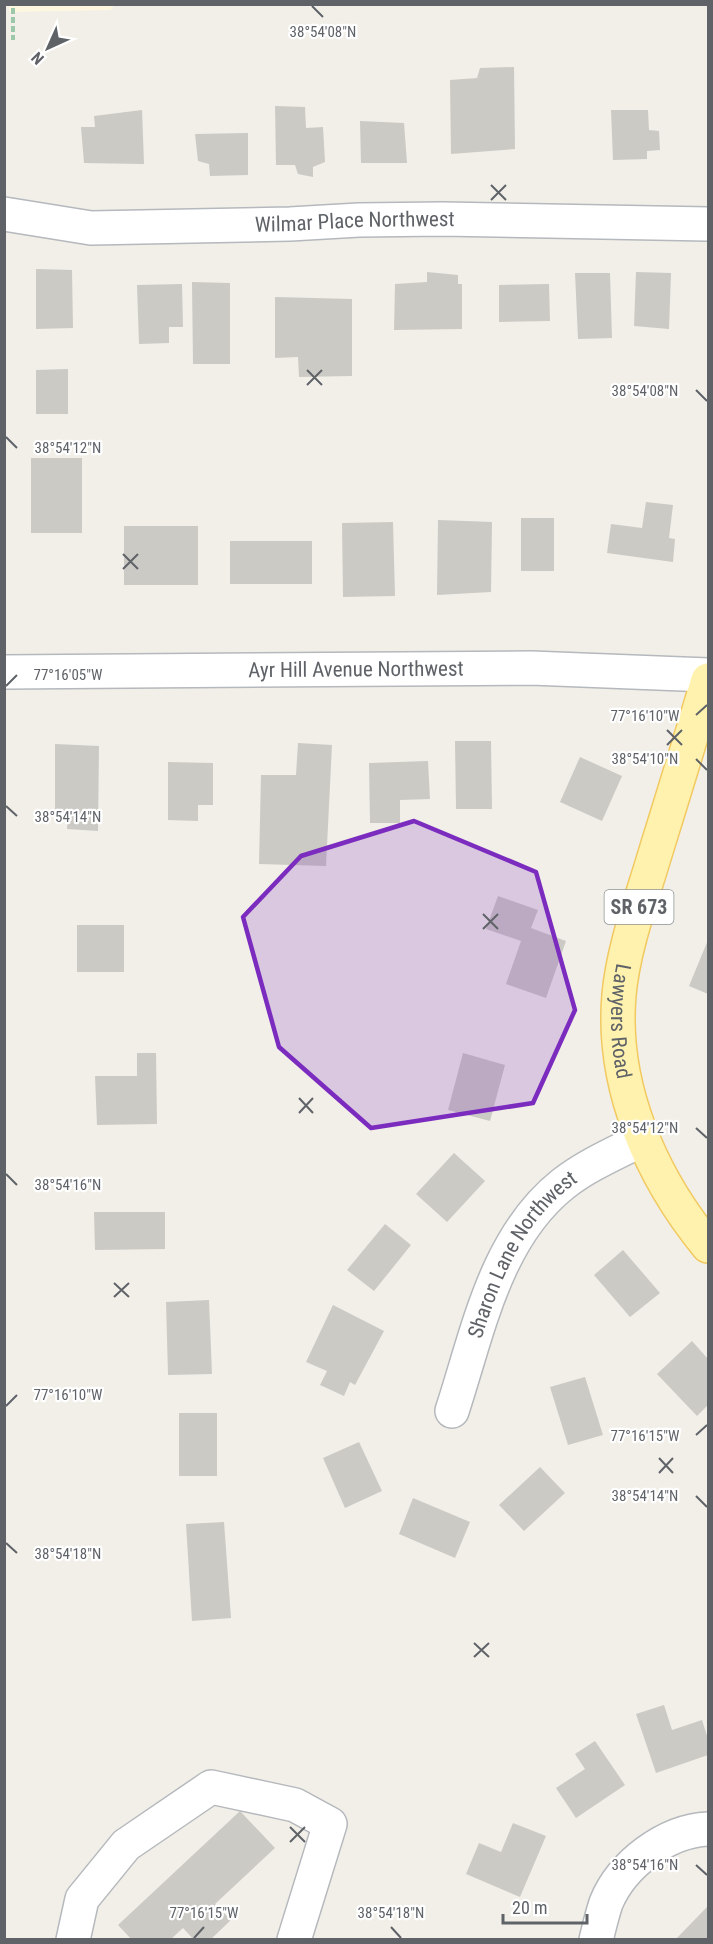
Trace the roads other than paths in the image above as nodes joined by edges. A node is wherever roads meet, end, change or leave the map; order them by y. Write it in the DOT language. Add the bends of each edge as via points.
graph roads {
  1 [pos="4,214"];
  2 [pos="708,224"];
  3 [pos="4,672"];
  4 [pos="708,675"];
  5 [pos="708,680"];
  6 [pos="643,1138"];
  7 [pos="708,1246"];
  8 [pos="452,1411"];
  9 [pos="708,1829"];
  10 [pos="73,1940"];
  11 [pos="294,1940"];
  12 [pos="596,1940"];
  1 -- 2 [label="street, Wilmar Place Northwest" via="91,228 371,220"];
  3 -- 4 [label="street, Ayr Hill Avenue Northwest" via="531,668"];
  5 -- 6 [label="main road, Lawyers Road / SR 673" via="632,932 619,994 622,1071"];
  6 -- 7 [label="main road, Lawyers Road / SR 673" via="666,1186"];
  6 -- 8 [label="street, Sharon Lane Northwest" via="562,1185 532,1215 496,1275"];
  9 -- 12 [label="street" via="674,1837 645,1853 623,1875 607,1902"];
  10 -- 11 [label="street" via="82,1899 126,1845 211,1787 295,1805 330,1824"];
}
